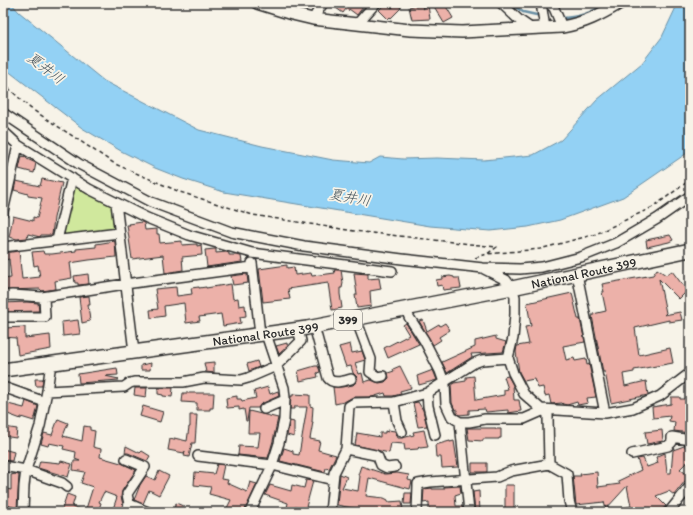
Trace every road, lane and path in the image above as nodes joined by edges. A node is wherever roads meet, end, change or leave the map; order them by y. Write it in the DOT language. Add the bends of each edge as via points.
graph roads {
  1 [pos="257,3"];
  2 [pos="323,3"];
  3 [pos="376,3"];
  4 [pos="501,3"];
  5 [pos="541,3"];
  6 [pos="620,3"];
  7 [pos="551,5"];
  8 [pos="270,6"];
  9 [pos="313,19"];
  10 [pos="357,24"];
  11 [pos="560,24"];
  12 [pos="545,25"];
  13 [pos="532,29"];
  14 [pos="3,83"];
  15 [pos="3,113"];
  16 [pos="3,131"];
  17 [pos="18,145"];
  18 [pos="72,178"];
  19 [pos="690,180"];
  20 [pos="690,196"];
  21 [pos="116,203"];
  22 [pos="3,212"];
  23 [pos="119,233"];
  24 [pos="57,240"];
  25 [pos="3,247"];
  26 [pos="690,250"];
  27 [pos="252,253"];
  28 [pos="252,267"];
  29 [pos="483,268"];
  30 [pos="392,271"];
  31 [pos="577,274"];
  32 [pos="125,284"];
  33 [pos="512,288"];
  34 [pos="3,296"];
  35 [pos="44,297"];
  36 [pos="406,309"];
  37 [pos="6,317"];
  38 [pos="356,319"];
  39 [pos="314,326"];
  40 [pos="298,329"];
  41 [pos="263,334"];
  42 [pos="134,352"];
  43 [pos="508,358"];
  44 [pos="51,363"];
  45 [pos="276,366"];
  46 [pos="3,370"];
  47 [pos="690,373"];
  48 [pos="383,376"];
  49 [pos="351,379"];
  50 [pos="444,382"];
  51 [pos="3,387"];
  52 [pos="47,391"];
  53 [pos="427,393"];
  54 [pos="285,400"];
  55 [pos="45,402"];
  56 [pos="394,402"];
  57 [pos="264,409"];
  58 [pos="541,409"];
  59 [pos="605,413"];
  60 [pos="460,422"];
  61 [pos="402,432"];
  62 [pos="435,435"];
  63 [pos="690,440"];
  64 [pos="346,449"];
  65 [pos="632,454"];
  66 [pos="198,456"];
  67 [pos="126,459"];
  68 [pos="549,464"];
  69 [pos="272,465"];
  70 [pos="3,466"];
  71 [pos="395,468"];
  72 [pos="26,470"];
  73 [pos="333,480"];
  74 [pos="466,480"];
  75 [pos="690,486"];
  76 [pos="67,487"];
  77 [pos="128,508"];
  78 [pos="3,510"];
  79 [pos="11,512"];
  80 [pos="23,512"];
  81 [pos="148,512"];
  82 [pos="250,512"];
  83 [pos="330,512"];
  84 [pos="417,512"];
  85 [pos="469,512"];
  86 [pos="572,512"];
  87 [pos="669,512"];
  1 -- 8 [label="main road"];
  2 -- 9 [label="street"];
  3 -- 10 [label="street"];
  4 -- 13 [label="street"];
  5 -- 12 [label="street"];
  6 -- 11 [label="main road" via="576,25"];
  7 -- 11 [label="street"];
  8 -- 9 [label="main road"];
  9 -- 10 [label="main road"];
  10 -- 13 [label="main road" via="444,32"];
  11 -- 12 [label="main road"];
  12 -- 13 [label="main road"];
  14 -- 19 [label="path" via="30,108 115,164 180,192 253,215 354,232 497,247 487,254 540,249 596,234 653,207"];
  15 -- 29 [label="street" via="79,164 151,202 231,232 304,246"];
  16 -- 17 [label="street"];
  17 -- 18 [label="street"];
  17 -- 22 [label="street"];
  18 -- 21 [label="street"];
  18 -- 24 [label="street"];
  20 -- 29 [label="street" via="616,243 581,257 542,267"];
  21 -- 23 [label="street"];
  21 -- 27 [label="street" via="189,235"];
  23 -- 24 [label="street"];
  23 -- 32 [label="street"];
  24 -- 25 [label="street"];
  26 -- 31 [label="highway, National Route 399 / 399"];
  27 -- 28 [label="street"];
  27 -- 30 [label="street"];
  28 -- 32 [label="street"];
  28 -- 41 [label="street"];
  29 -- 33 [label="street" via="506,280"];
  31 -- 33 [label="highway, National Route 399 / 399"];
  31 -- 59 [label="street"];
  32 -- 35 [label="street"];
  32 -- 42 [label="street"];
  33 -- 36 [label="highway, National Route 399 / 399"];
  33 -- 43 [label="street" via="515,314"];
  34 -- 35 [label="street"];
  35 -- 37 [label="street" via="45,316"];
  36 -- 38 [label="highway, National Route 399 / 399"];
  36 -- 50 [label="street"];
  38 -- 39 [label="highway, National Route 399 / 399"];
  38 -- 48 [label="street" via="371,359 370,372 378,377"];
  39 -- 40 [label="highway, National Route 399 / 399"];
  39 -- 49 [label="street" via="328,378 334,382"];
  40 -- 41 [label="highway, National Route 399 / 399"];
  40 -- 45 [label="street" via="301,341"];
  41 -- 42 [label="highway, National Route 399 / 399"];
  41 -- 45 [label="street"];
  42 -- 44 [label="highway, National Route 399 / 399"];
  43 -- 50 [label="street" via="482,360"];
  43 -- 58 [label="street" via="524,394"];
  44 -- 46 [label="highway, National Route 399 / 399"];
  44 -- 52 [label="street"];
  45 -- 52 [label="street" via="241,380 204,378 183,382 134,382 124,387"];
  45 -- 54 [label="street" via="284,388"];
  47 -- 59 [label="street" via="660,396 633,408"];
  50 -- 53 [label="street"];
  50 -- 60 [label="street" via="446,404 452,417"];
  51 -- 55 [label="street"];
  52 -- 55 [label="street"];
  53 -- 56 [label="street"];
  53 -- 62 [label="street"];
  54 -- 57 [label="street"];
  54 -- 69 [label="street" via="284,420"];
  55 -- 72 [label="street"];
  56 -- 61 [label="street"];
  56 -- 64 [label="street" via="354,403 349,406"];
  58 -- 59 [label="street"];
  58 -- 60 [label="street" via="540,412 524,419"];
  58 -- 68 [label="street" via="548,414"];
  60 -- 74 [label="street"];
  63 -- 65 [label="street" via="672,437 672,442 668,446"];
  64 -- 71 [label="street" via="375,455 381,465"];
  64 -- 73 [label="street"];
  66 -- 69 [label="street"];
  67 -- 77 [label="street" via="144,467 127,494"];
  68 -- 74 [label="street" via="511,471 497,477"];
  68 -- 86 [label="street" via="567,474 568,501"];
  69 -- 73 [label="street"];
  69 -- 82 [label="street"];
  70 -- 72 [label="street"];
  72 -- 76 [label="street"];
  72 -- 80 [label="street"];
  73 -- 83 [label="street"];
  74 -- 84 [label="street" via="418,484"];
  74 -- 85 [label="street"];
  75 -- 87 [label="street"];
  77 -- 81 [label="street"];
  78 -- 79 [label="street"];
}
